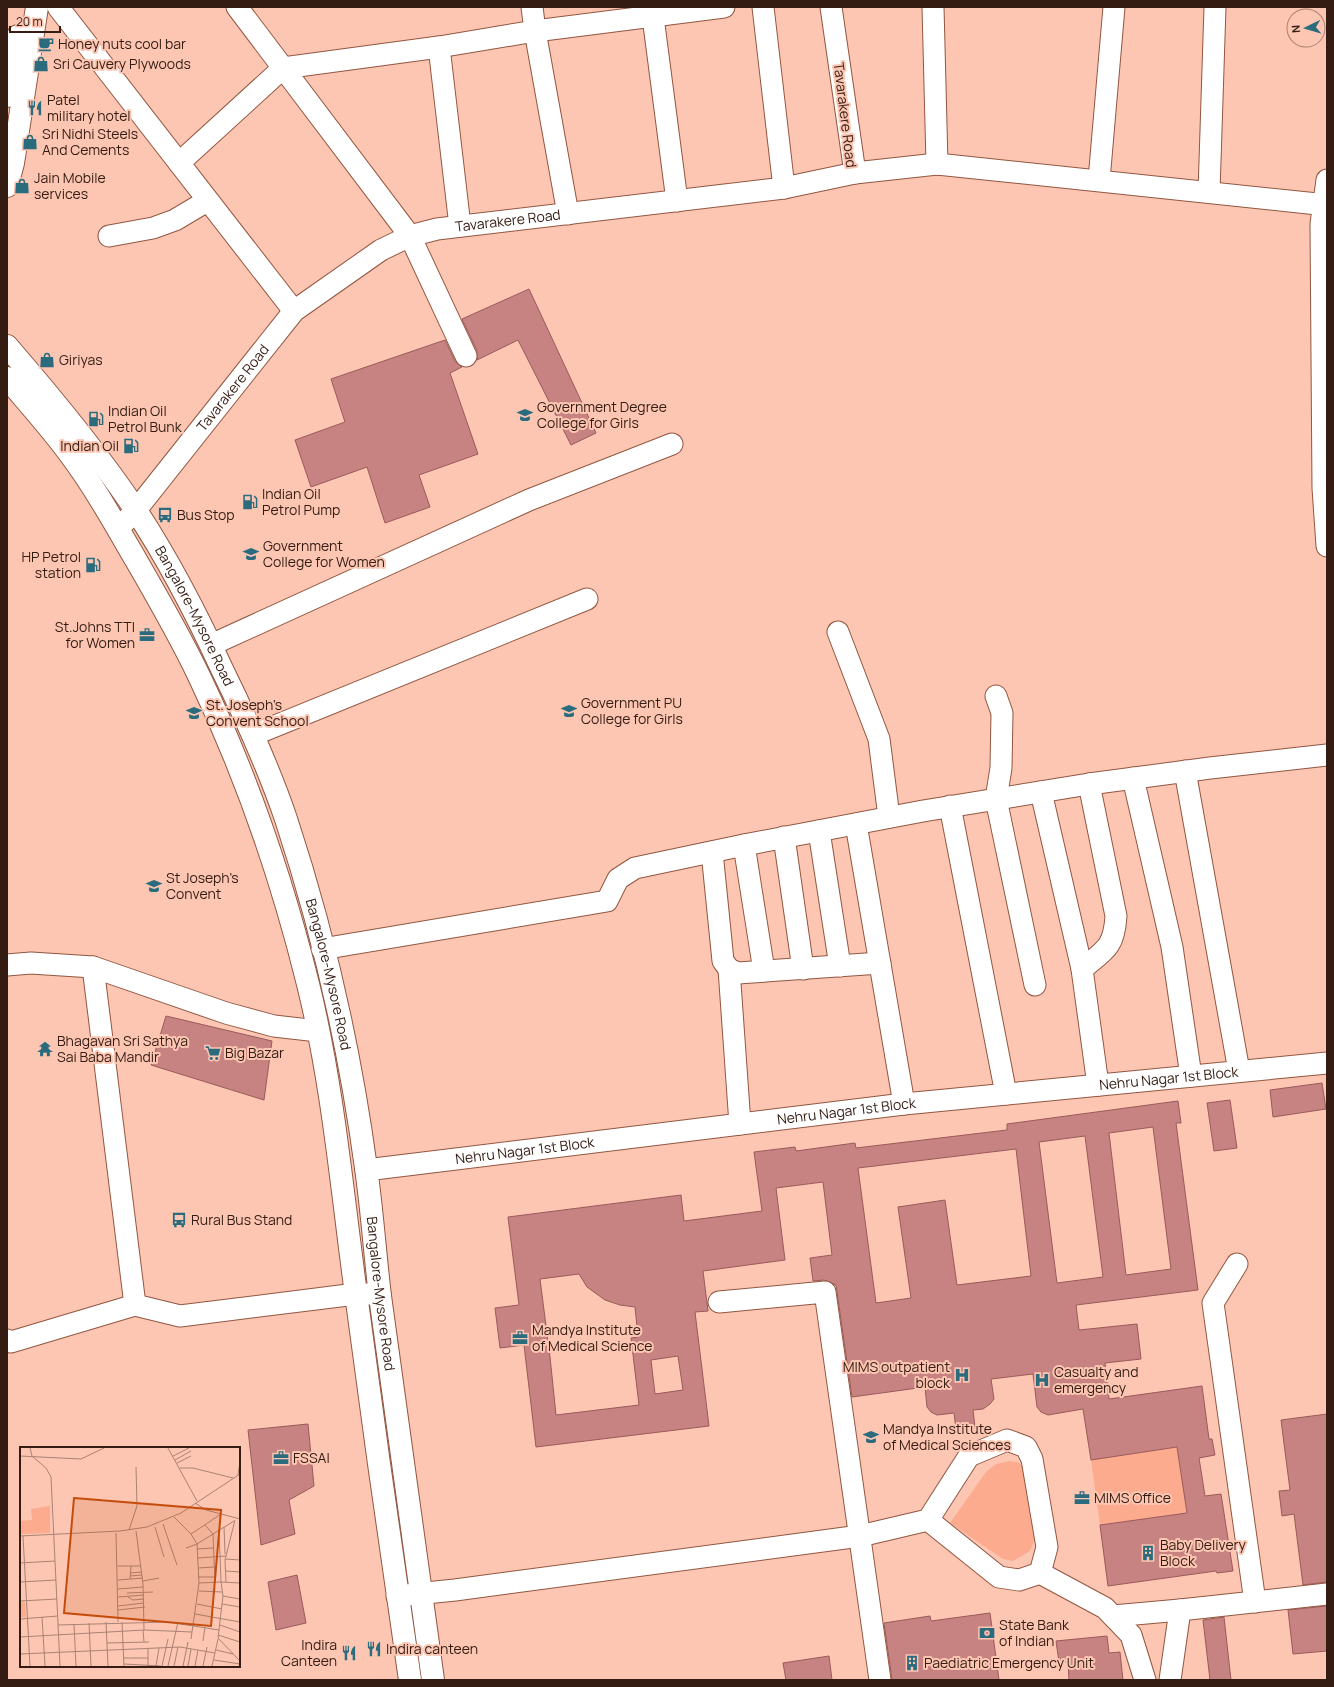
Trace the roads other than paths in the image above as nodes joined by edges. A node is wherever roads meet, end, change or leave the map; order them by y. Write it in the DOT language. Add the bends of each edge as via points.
graph roads {
  1 [pos="23,7"];
  2 [pos="37,7"];
  3 [pos="58,7"];
  4 [pos="237,7"];
  5 [pos="532,7"];
  6 [pos="724,7"];
  7 [pos="763,7"];
  8 [pos="831,7"];
  9 [pos="933,7"];
  10 [pos="1114,7"];
  11 [pos="1215,7"];
  12 [pos="653,17"];
  13 [pos="535,31"];
  14 [pos="438,47"];
  15 [pos="283,68"];
  16 [pos="7,96"];
  17 [pos="179,163"];
  18 [pos="937,164"];
  19 [pos="855,173"];
  20 [pos="1099,180"];
  21 [pos="1327,180"];
  22 [pos="7,186"];
  23 [pos="784,188"];
  24 [pos="1209,192"];
  25 [pos="207,201"];
  26 [pos="676,201"];
  27 [pos="1325,205"];
  28 [pos="568,214"];
  29 [pos="460,226"];
  30 [pos="109,236"];
  31 [pos="410,236"];
  32 [pos="294,311"];
  33 [pos="7,346"];
  34 [pos="466,356"];
  35 [pos="7,378"];
  36 [pos="1325,379"];
  37 [pos="672,444"];
  38 [pos="136,510"];
  39 [pos="118,529"];
  40 [pos="1327,546"];
  41 [pos="587,599"];
  42 [pos="838,632"];
  43 [pos="211,645"];
  44 [pos="996,696"];
  45 [pos="253,735"];
  46 [pos="1327,755"];
  47 [pos="1185,771"];
  48 [pos="1133,778"];
  49 [pos="1089,784"];
  50 [pos="1041,792"];
  51 [pos="996,799"];
  52 [pos="950,806"];
  53 [pos="889,817"];
  54 [pos="856,824"];
  55 [pos="819,831"];
  56 [pos="784,837"];
  57 [pos="744,845"];
  58 [pos="712,852"];
  59 [pos="322,949"];
  60 [pos="880,963"];
  61 [pos="7,966"];
  62 [pos="840,966"];
  63 [pos="93,967"];
  64 [pos="803,968"];
  65 [pos="729,969"];
  66 [pos="1082,969"];
  67 [pos="764,971"];
  68 [pos="1035,985"];
  69 [pos="318,1031"];
  70 [pos="1327,1063"];
  71 [pos="1239,1071"];
  72 [pos="1191,1076"];
  73 [pos="1098,1085"];
  74 [pos="1006,1094"];
  75 [pos="904,1104"];
  76 [pos="740,1124"];
  77 [pos="366,1170"];
  78 [pos="1237,1264"];
  79 [pos="356,1294"];
  80 [pos="380,1294"];
  81 [pos="719,1302"];
  82 [pos="135,1305"];
  83 [pos="7,1340"];
  84 [pos="928,1520"];
  85 [pos="860,1536"];
  86 [pos="1040,1573"];
  87 [pos="422,1593"];
  88 [pos="1327,1594"];
  89 [pos="398,1596"];
  90 [pos="1255,1602"];
  91 [pos="1180,1610"];
  92 [pos="1113,1616"];
  93 [pos="410,1680"];
  94 [pos="433,1680"];
  95 [pos="880,1680"];
  96 [pos="1145,1680"];
  97 [pos="1170,1680"];
  1 -- 16 [label="main road"];
  2 -- 22 [label="main road" via="13,163"];
  3 -- 17 [label="street"];
  4 -- 15 [label="street"];
  5 -- 13 [label="street"];
  6 -- 12 [label="street"];
  7 -- 23 [label="street"];
  8 -- 19 [label="street, Tavarakere Road"];
  9 -- 18 [label="street"];
  10 -- 20 [label="street"];
  11 -- 24 [label="street"];
  12 -- 13 [label="street"];
  12 -- 26 [label="street"];
  13 -- 14 [label="street"];
  13 -- 28 [label="street"];
  14 -- 15 [label="street"];
  14 -- 29 [label="street"];
  15 -- 17 [label="street"];
  15 -- 31 [label="street"];
  17 -- 25 [label="street"];
  18 -- 19 [label="street"];
  18 -- 20 [label="street"];
  19 -- 23 [label="street, Tavarakere Road"];
  20 -- 24 [label="street"];
  21 -- 27 [label="street"];
  23 -- 26 [label="street, Tavarakere Road"];
  24 -- 27 [label="street"];
  25 -- 30 [label="street" via="174,220 153,228"];
  25 -- 32 [label="street"];
  26 -- 28 [label="street, Tavarakere Road"];
  27 -- 36 [label="street" via="1321,224"];
  28 -- 29 [label="street, Tavarakere Road"];
  29 -- 31 [label="street, Tavarakere Road"];
  31 -- 32 [label="street, Tavarakere Road" via="381,250"];
  31 -- 34 [label="street"];
  32 -- 38 [label="street, Tavarakere Road"];
  33 -- 38 [label="main road, Bangalore-Mysore Road" via="55,402"];
  35 -- 39 [label="main road, Bangalore-Mysore Road" via="70,454"];
  36 -- 40 [label="street" via="1323,488"];
  37 -- 43 [label="street" via="529,500"];
  38 -- 39 [label="street, Tavarakere Road"];
  38 -- 43 [label="main road, Bangalore-Mysore Road"];
  39 -- 69 [label="main road, Bangalore-Mysore Road" via="173,623 229,744 260,822 280,885 308,984"];
  41 -- 45 [label="street"];
  42 -- 53 [label="street" via="880,739"];
  43 -- 45 [label="main road, Bangalore-Mysore Road"];
  44 -- 51 [label="street" via="1002,713 1001,768"];
  45 -- 59 [label="main road, Bangalore-Mysore Road" via="285,818"];
  46 -- 47 [label="street"];
  47 -- 48 [label="street"];
  47 -- 71 [label="street"];
  48 -- 49 [label="street"];
  48 -- 72 [label="street" via="1172,947"];
  49 -- 50 [label="street"];
  49 -- 66 [label="street" via="1116,916 1115,932 1109,946"];
  50 -- 51 [label="street"];
  50 -- 66 [label="street"];
  51 -- 52 [label="street"];
  51 -- 68 [label="street"];
  52 -- 53 [label="street"];
  52 -- 74 [label="street"];
  53 -- 54 [label="street"];
  54 -- 55 [label="street"];
  54 -- 60 [label="street"];
  55 -- 56 [label="street"];
  55 -- 62 [label="street"];
  56 -- 57 [label="street"];
  56 -- 64 [label="street"];
  57 -- 58 [label="street"];
  57 -- 67 [label="street"];
  58 -- 59 [label="street" via="635,868 618,880 607,900"];
  58 -- 65 [label="street" via="723,961"];
  59 -- 77 [label="main road, Bangalore-Mysore Road" via="341,1027"];
  60 -- 62 [label="street"];
  60 -- 75 [label="street"];
  61 -- 63 [label="street" via="31,962"];
  62 -- 64 [label="street"];
  63 -- 69 [label="street" via="226,1013 274,1026"];
  63 -- 82 [label="street"];
  64 -- 67 [label="street"];
  65 -- 67 [label="street" via="738,973"];
  65 -- 76 [label="street"];
  66 -- 73 [label="street"];
  69 -- 79 [label="main road, Bangalore-Mysore Road"];
  70 -- 71 [label="street, Nehru Nagar 1st Block"];
  71 -- 72 [label="street, Nehru Nagar 1st Block"];
  72 -- 73 [label="street, Nehru Nagar 1st Block"];
  73 -- 74 [label="street, Nehru Nagar 1st Block"];
  74 -- 75 [label="street, Nehru Nagar 1st Block"];
  75 -- 76 [label="street, Nehru Nagar 1st Block"];
  76 -- 77 [label="street, Nehru Nagar 1st Block"];
  77 -- 80 [label="main road, Bangalore-Mysore Road"];
  78 -- 90 [label="street" via="1213,1303"];
  79 -- 80 [label="street"];
  79 -- 82 [label="street" via="180,1316"];
  79 -- 89 [label="main road, Bangalore-Mysore Road"];
  80 -- 87 [label="main road, Bangalore-Mysore Road"];
  81 -- 85 [label="street" via="825,1292"];
  82 -- 83 [label="street" via="11,1342"];
  84 -- 85 [label="street"];
  84 -- 86 [label="street" via="999,1577 1019,1580"];
  84 -- 86 [label="street" via="968,1456 1007,1440 1026,1447 1032,1459 1047,1547"];
  85 -- 87 [label="street"];
  85 -- 95 [label="street"];
  86 -- 92 [label="street" via="1106,1608"];
  87 -- 89 [label="street"];
  87 -- 94 [label="main road, Bangalore-Mysore Road"];
  88 -- 90 [label="street"];
  89 -- 93 [label="main road, Bangalore-Mysore Road"];
  90 -- 91 [label="street"];
  91 -- 92 [label="street"];
  91 -- 97 [label="street"];
  92 -- 96 [label="street" via="1131,1635"];
}
